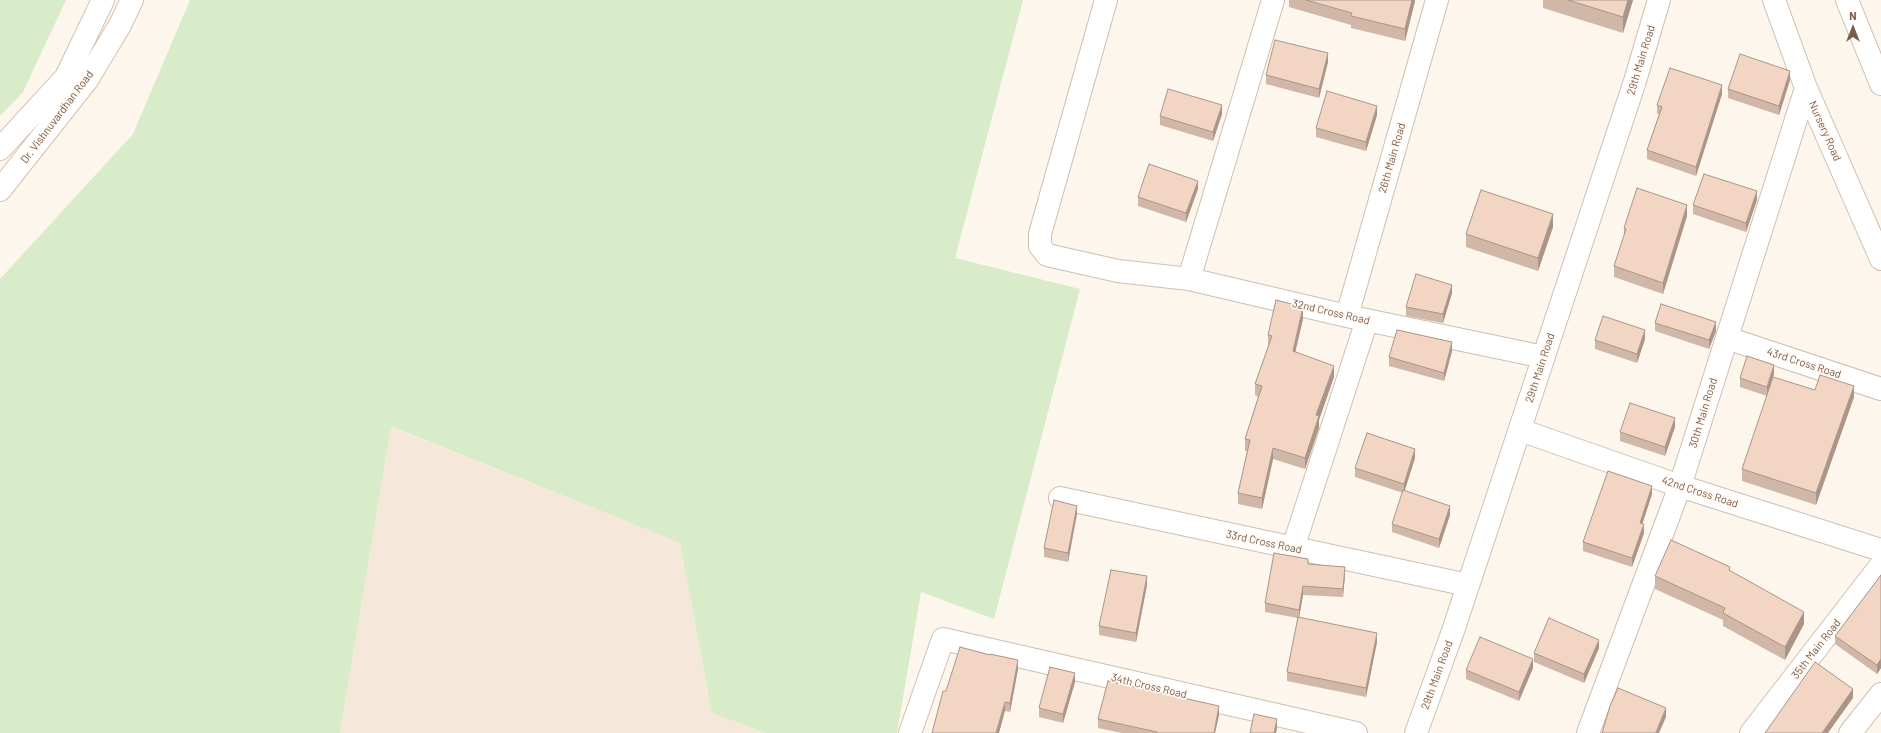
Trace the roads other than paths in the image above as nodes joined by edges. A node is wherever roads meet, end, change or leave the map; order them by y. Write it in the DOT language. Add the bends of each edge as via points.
graph roads {
  1 [pos="103,0"];
  2 [pos="132,0"];
  3 [pos="1106,0"];
  4 [pos="1273,0"];
  5 [pos="1437,0"];
  6 [pos="1659,0"];
  7 [pos="1774,0"];
  8 [pos="1847,0"];
  9 [pos="1881,84"];
  10 [pos="1806,88"];
  11 [pos="0,148"];
  12 [pos="0,190"];
  13 [pos="1881,259"];
  14 [pos="1189,279"];
  15 [pos="1357,318"];
  16 [pos="1726,338"];
  17 [pos="1544,357"];
  18 [pos="1881,389"];
  19 [pos="1520,430"];
  20 [pos="1680,486"];
  21 [pos="1060,498"];
  22 [pos="1293,548"];
  23 [pos="1881,550"];
  24 [pos="1881,565"];
  25 [pos="1468,585"];
  26 [pos="1881,694"];
  27 [pos="910,733"];
  28 [pos="1356,733"];
  29 [pos="1416,733"];
  30 [pos="1588,733"];
  31 [pos="1751,733"];
  32 [pos="1850,733"];
  1 -- 11 [label="street, Dr. Vishnuvardhan Road" via="66,77"];
  2 -- 12 [label="street, Dr. Vishnuvardhan Road" via="87,80"];
  3 -- 14 [label="street, 32nd Cross Road" via="1040,234 1040,246 1047,255 1118,271"];
  4 -- 14 [label="street"];
  5 -- 15 [label="street, 26th Main Road"];
  6 -- 17 [label="street, 29th Main Road"];
  7 -- 10 [label="street, Nursery Road"];
  8 -- 9 [label="street"];
  10 -- 13 [label="street, Nursery Road"];
  10 -- 16 [label="street, 30th Main Road"];
  14 -- 15 [label="street, 32nd Cross Road"];
  15 -- 17 [label="street, 32nd Cross Road"];
  15 -- 22 [label="street, 26th Main Road"];
  16 -- 18 [label="street, 43rd Cross Road"];
  16 -- 20 [label="street, 30th Main Road"];
  17 -- 19 [label="street, 29th Main Road"];
  19 -- 20 [label="street, 42nd Cross Road"];
  19 -- 25 [label="street, 29th Main Road"];
  20 -- 23 [label="street, 42nd Cross Road"];
  20 -- 30 [label="street, 30th Main Road"];
  21 -- 22 [label="street, 33rd Cross Road"];
  22 -- 25 [label="street, 33rd Cross Road"];
  24 -- 31 [label="street, 35th Main Road"];
  25 -- 29 [label="street, 29th Main Road" via="1454,631"];
  26 -- 32 [label="street"];
  27 -- 28 [label="street, 34th Cross Road" via="943,639"];
}
